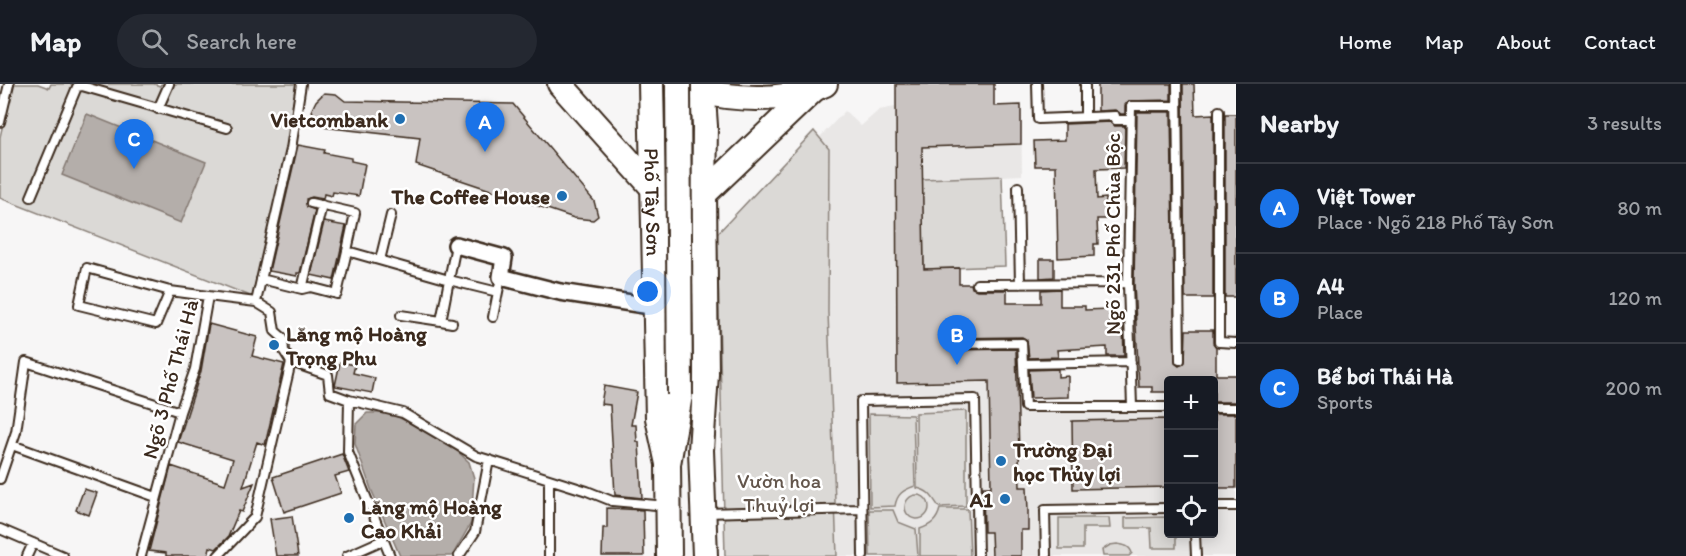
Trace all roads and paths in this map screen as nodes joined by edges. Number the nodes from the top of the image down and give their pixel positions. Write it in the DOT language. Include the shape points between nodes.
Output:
graph roads {
  1 [pos="9,84"];
  2 [pos="169,84"];
  3 [pos="301,84"];
  4 [pos="560,84"];
  5 [pos="651,84"];
  6 [pos="667,84"];
  7 [pos="678,84"];
  8 [pos="1037,84"];
  9 [pos="1085,84"];
  10 [pos="1177,84"];
  11 [pos="819,87"];
  12 [pos="703,88"];
  13 [pos="1176,106"];
  14 [pos="158,109"];
  15 [pos="1219,111"];
  16 [pos="1085,117"];
  17 [pos="1130,120"];
  18 [pos="0,122"];
  19 [pos="227,128"];
  20 [pos="705,155"];
  21 [pos="653,157"];
  22 [pos="1018,187"];
  23 [pos="654,189"];
  24 [pos="704,194"];
  25 [pos="31,197"];
  26 [pos="311,203"];
  27 [pos="322,205"];
  28 [pos="391,215"];
  29 [pos="456,245"];
  30 [pos="347,251"];
  31 [pos="380,260"];
  32 [pos="501,276"];
  33 [pos="261,279"];
  34 [pos="449,280"];
  35 [pos="1128,283"];
  36 [pos="978,284"];
  37 [pos="1020,284"];
  38 [pos="302,289"];
  39 [pos="170,291"];
  40 [pos="498,292"];
  41 [pos="208,296"];
  42 [pos="256,302"];
  43 [pos="657,307"];
  44 [pos="401,315"];
  45 [pos="493,318"];
  46 [pos="441,321"];
  47 [pos="452,323"];
  48 [pos="1236,343"];
  49 [pos="951,344"];
  50 [pos="1180,360"];
  51 [pos="291,362"];
  52 [pos="1131,362"];
  53 [pos="1023,364"];
  54 [pos="681,396"];
  55 [pos="349,400"];
  56 [pos="1132,407"];
  57 [pos="1164,407"];
  58 [pos="1218,408"];
  59 [pos="1236,408"];
  60 [pos="180,412"];
  61 [pos="12,445"];
  62 [pos="701,450"];
  63 [pos="489,460"];
  64 [pos="668,464"];
  65 [pos="0,479"];
  66 [pos="549,479"];
  67 [pos="156,498"];
  68 [pos="668,506"];
  69 [pos="1218,506"];
  70 [pos="1236,506"];
  71 [pos="1164,507"];
  72 [pos="861,509"];
  73 [pos="704,513"];
  74 [pos="0,530"];
  75 [pos="1195,538"];
  76 [pos="383,540"];
  77 [pos="33,543"];
  78 [pos="27,556"];
  79 [pos="63,556"];
  80 [pos="141,556"];
  81 [pos="218,556"];
  82 [pos="347,556"];
  83 [pos="390,556"];
  84 [pos="459,556"];
  85 [pos="549,556"];
  86 [pos="669,556"];
  87 [pos="705,556"];
  88 [pos="862,556"];
  89 [pos="978,556"];
  90 [pos="1046,556"];
  91 [pos="1196,556"];
  1 -- 18 [label="lane"];
  2 -- 14 [label="lane"];
  3 -- 33 [label="lane" via="291,149"];
  4 -- 23 [label="main road"];
  5 -- 21 [label="main road, Phố Tây Sơn"];
  6 -- 12 [label="main road"];
  7 -- 54 [label="main road, bridge"];
  8 -- 16 [label="lane" via="1038,119"];
  9 -- 16 [label="lane"];
  10 -- 13 [label="lane"];
  11 -- 12 [label="main road" via="739,99"];
  11 -- 24 [label="main road"];
  12 -- 20 [label="main road"];
  13 -- 17 [label="lane, Ngõ 231 Phố Chùa Bộc" via="1131,106"];
  13 -- 50 [label="lane"];
  14 -- 19 [label="lane"];
  14 -- 25 [label="lane" via="77,87"];
  15 -- 48 [label="lane" via="1219,342"];
  16 -- 17 [label="lane"];
  17 -- 35 [label="lane, Ngõ 231 Phố Chùa Bộc"];
  20 -- 21 [label="main road" via="684,144 662,148"];
  20 -- 24 [label="main road"];
  21 -- 23 [label="main road, Phố Tây Sơn"];
  22 -- 37 [label="lane"];
  23 -- 43 [label="main road, Phố Tây Sơn"];
  24 -- 62 [label="main road" via="706,374"];
  26 -- 27 [label="lane"];
  27 -- 30 [label="lane" via="355,213"];
  27 -- 38 [label="lane"];
  28 -- 31 [label="lane"];
  29 -- 32 [label="street" via="504,258"];
  29 -- 34 [label="lane"];
  30 -- 31 [label="lane"];
  30 -- 38 [label="lane" via="336,294 310,287"];
  31 -- 34 [label="lane"];
  32 -- 40 [label="lane"];
  32 -- 43 [label="street" via="560,292"];
  33 -- 38 [label="lane"];
  33 -- 42 [label="lane"];
  34 -- 40 [label="lane"];
  34 -- 46 [label="lane"];
  35 -- 37 [label="lane"];
  35 -- 52 [label="lane, Ngõ 231 Phố Chùa Bộc"];
  36 -- 37 [label="lane"];
  39 -- 39 [label="lane" via="87,268 79,305 156,324"];
  39 -- 41 [label="lane"];
  40 -- 45 [label="lane"];
  41 -- 42 [label="lane, Ngõ 3 Phố Thái Hà"];
  41 -- 60 [label="lane, Ngõ 3 Phố Thái Hà" via="195,369"];
  42 -- 51 [label="lane" via="272,312 275,331 283,338 284,351"];
  43 -- 64 [label="main road, Phố Tây Sơn" via="658,418"];
  44 -- 46 [label="lane"];
  46 -- 47 [label="lane"];
  49 -- 53 [label="lane" via="1022,343"];
  51 -- 55 [label="lane" via="328,375 330,393"];
  51 -- 81 [label="lane" via="255,517"];
  52 -- 53 [label="lane"];
  52 -- 56 [label="lane, Ngõ 231 Phố Chùa Bộc"];
  53 -- 56 [label="lane" via="1024,407"];
  54 -- 62 [label="main road"];
  54 -- 64 [label="main road, Phố Tây Sơn"];
  55 -- 63 [label="lane" via="403,413"];
  55 -- 76 [label="lane" via="348,452"];
  56 -- 57 [label="lane"];
  58 -- 59 [label="lane"];
  60 -- 61 [label="lane" via="26,362"];
  60 -- 67 [label="lane, Ngõ 3 Phố Thái Hà"];
  61 -- 65 [label="lane"];
  61 -- 67 [label="lane"];
  62 -- 73 [label="main road"];
  63 -- 66 [label="lane"];
  63 -- 84 [label="lane" via="475,532"];
  64 -- 68 [label="main road, Phố Tây Sơn"];
  66 -- 68 [label="lane" via="612,501"];
  66 -- 85 [label="lane"];
  67 -- 80 [label="lane, Ngõ 3 Phố Thái Hà"];
  68 -- 86 [label="main road, Phố Tây Sơn"];
  69 -- 70 [label="lane"];
  71 -- 90 [label="lane" via="1045,510"];
  72 -- 73 [label="lane"];
  72 -- 88 [label="lane"];
  72 -- 89 [label="lane" via="861,401 975,399"];
  73 -- 87 [label="main road"];
  74 -- 77 [label="lane"];
  75 -- 91 [label="lane"];
  76 -- 82 [label="lane"];
  76 -- 83 [label="lane"];
  77 -- 78 [label="lane"];
  77 -- 79 [label="lane"];
}
